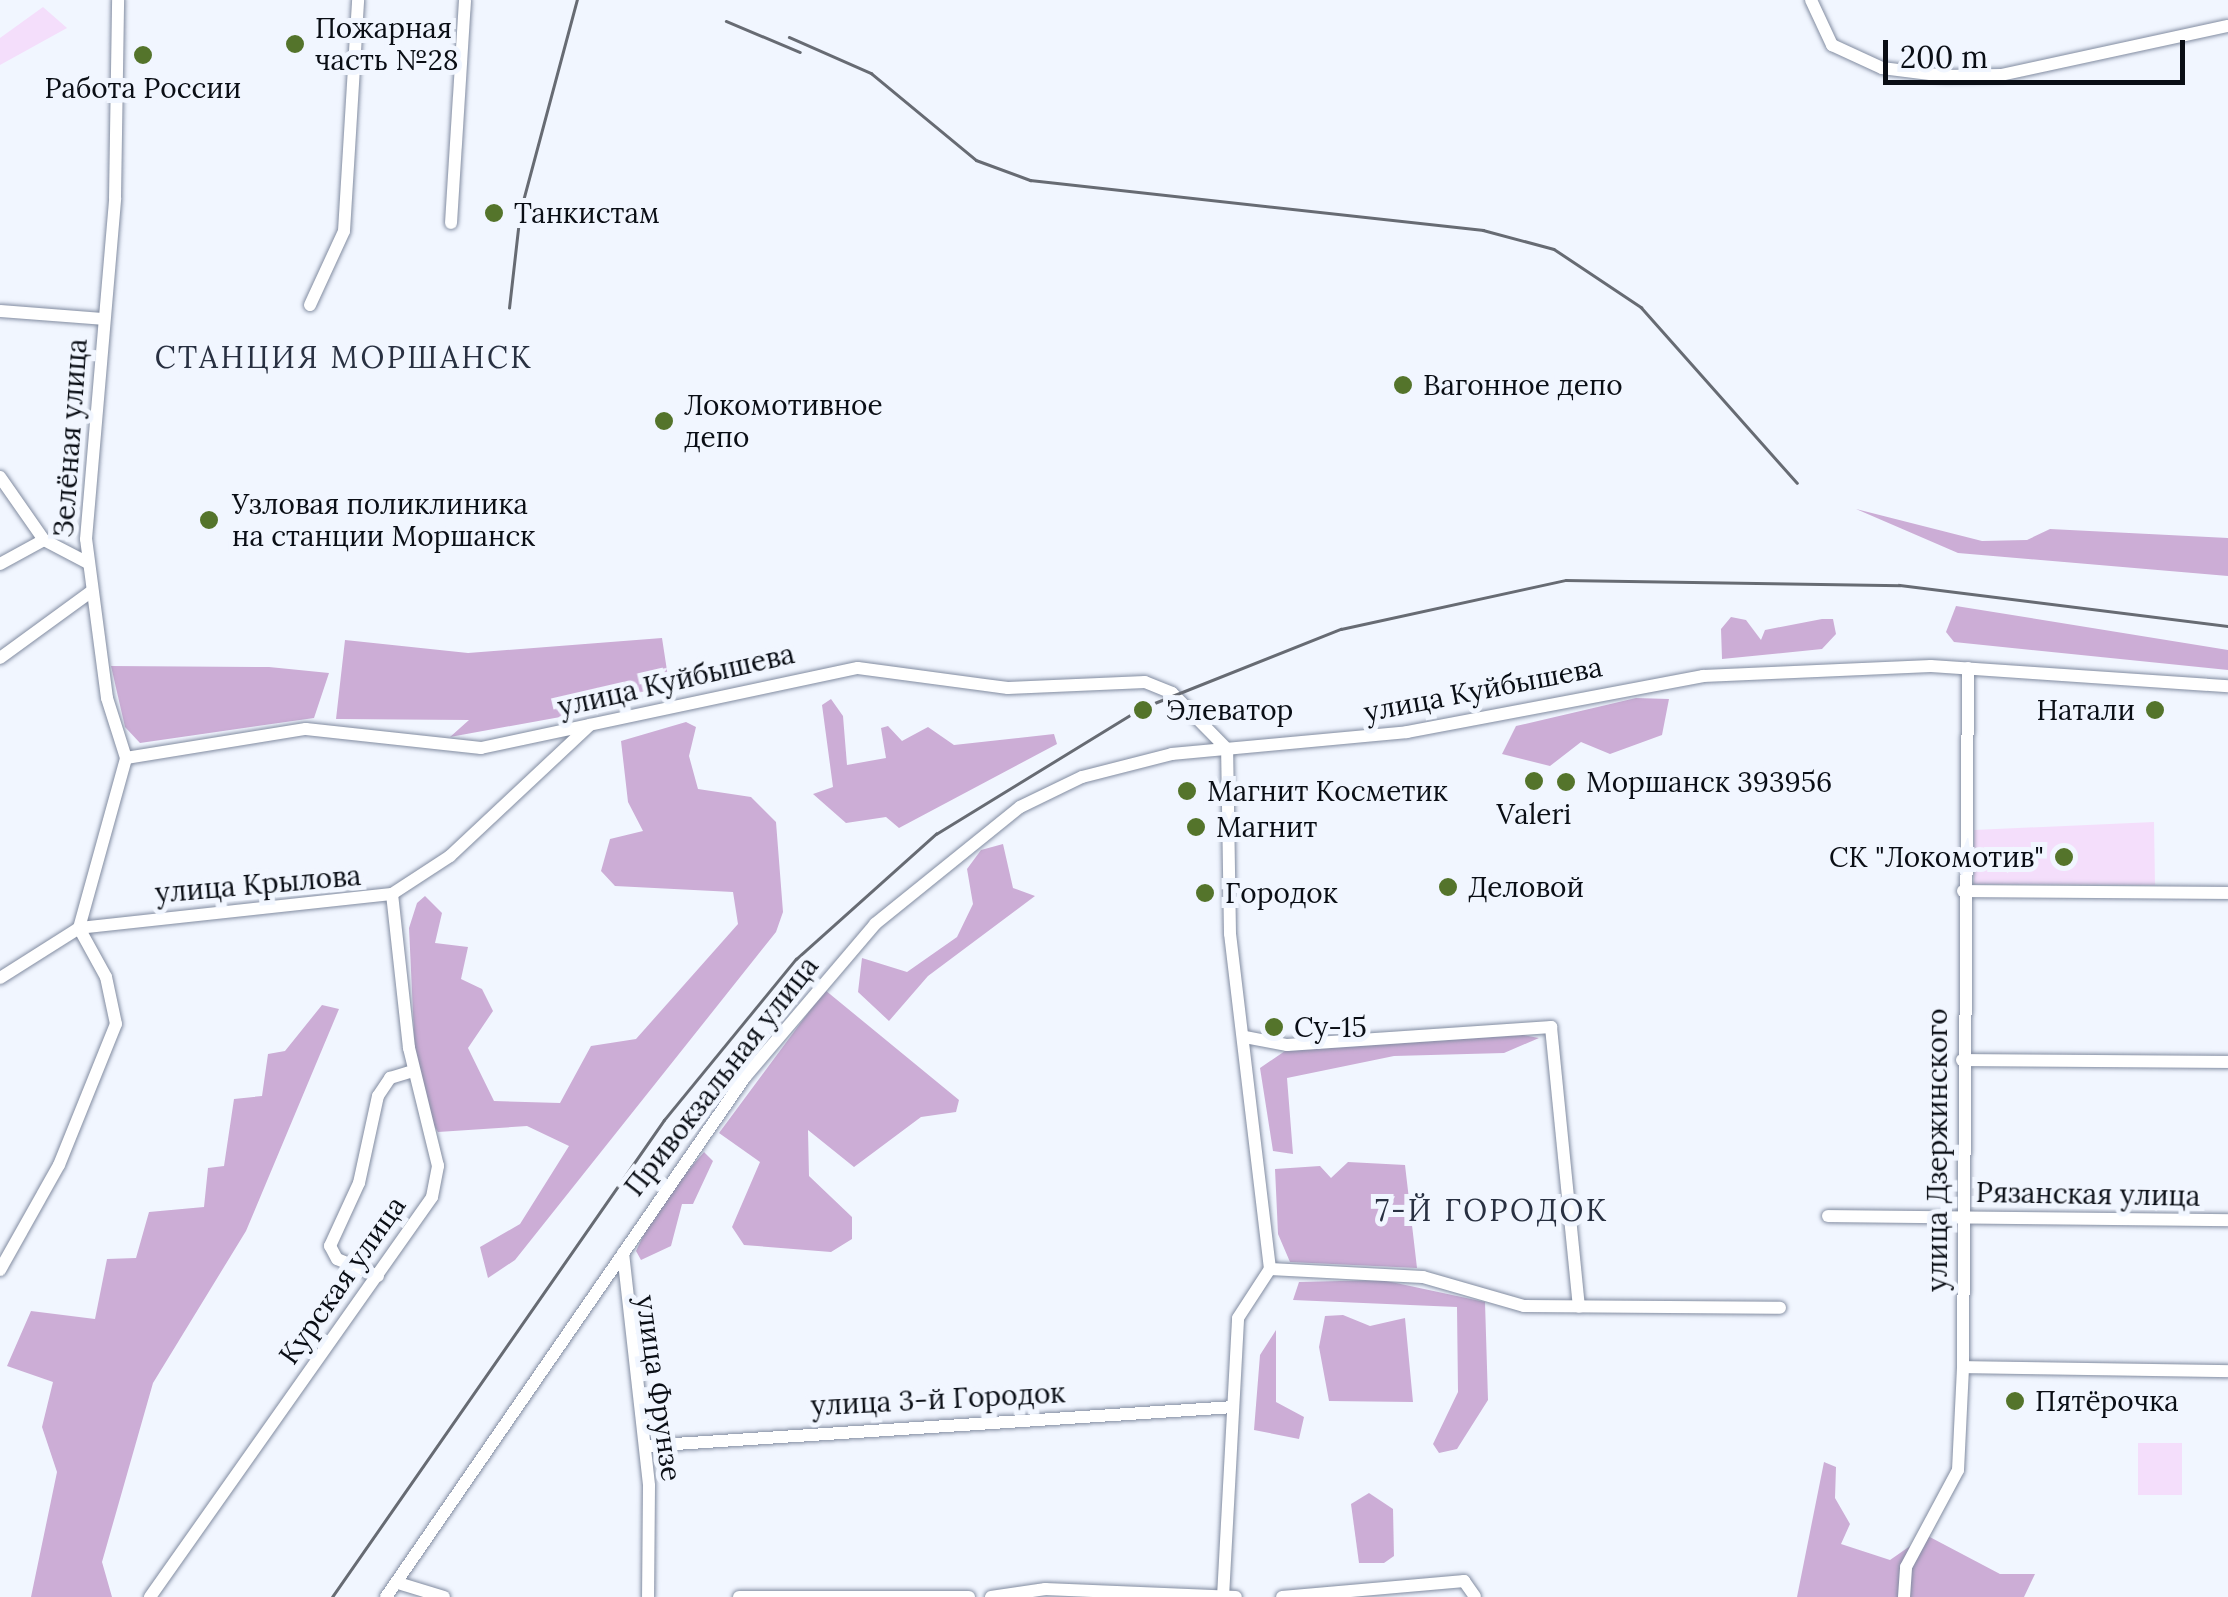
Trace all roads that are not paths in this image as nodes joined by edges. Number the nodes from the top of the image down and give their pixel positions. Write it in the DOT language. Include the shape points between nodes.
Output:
graph roads {
  1 [pos="118,0"];
  2 [pos="358,0"];
  3 [pos="465,0"];
  4 [pos="1811,0"];
  5 [pos="2228,26"];
  6 [pos="451,223"];
  7 [pos="310,305"];
  8 [pos="0,312"];
  9 [pos="103,320"];
  10 [pos="0,477"];
  11 [pos="44,540"];
  12 [pos="0,564"];
  13 [pos="88,564"];
  14 [pos="92,591"];
  15 [pos="0,658"];
  16 [pos="1968,668"];
  17 [pos="2228,686"];
  18 [pos="592,723"];
  19 [pos="1227,749"];
  20 [pos="126,758"];
  21 [pos="1963,891"];
  22 [pos="2228,893"];
  23 [pos="392,894"];
  24 [pos="79,928"];
  25 [pos="0,978"];
  26 [pos="1245,1037"];
  27 [pos="1962,1060"];
  28 [pos="2228,1062"];
  29 [pos="414,1071"];
  30 [pos="1828,1216"];
  31 [pos="1962,1218"];
  32 [pos="2228,1220"];
  33 [pos="617,1264"];
  34 [pos="0,1270"];
  35 [pos="1270,1270"];
  36 [pos="378,1276"];
  37 [pos="1579,1307"];
  38 [pos="1780,1308"];
  39 [pos="1963,1366"];
  40 [pos="2228,1371"];
  41 [pos="1233,1407"];
  42 [pos="646,1446"];
  43 [pos="398,1582"];
  44 [pos="426,1595"];
  45 [pos="1228,1596"];
  46 [pos="150,1597"];
  47 [pos="386,1597"];
  48 [pos="444,1597"];
  49 [pos="648,1597"];
  50 [pos="740,1597"];
  51 [pos="969,1597"];
  52 [pos="991,1597"];
  53 [pos="1282,1597"];
  54 [pos="1475,1597"];
  55 [pos="1904,1597"];
  1 -- 9 [label="street, Зелёная улица"];
  2 -- 7 [label="street" via="344,231"];
  3 -- 6 [label="street"];
  4 -- 5 [label="street" via="1832,45 1882,68 1945,76 2001,75"];
  8 -- 9 [label="street"];
  9 -- 13 [label="street, Зелёная улица"];
  10 -- 11 [label="street"];
  11 -- 12 [label="street"];
  11 -- 13 [label="street"];
  13 -- 14 [label="street, Зелёная улица"];
  14 -- 15 [label="street"];
  14 -- 20 [label="street, Зелёная улица"];
  16 -- 17 [label="street, улица Куйбышева"];
  16 -- 19 [label="street, улица Куйбышева" via="1703,676 1425,730"];
  16 -- 21 [label="street, улица Дзержинского"];
  18 -- 19 [label="street, улица Куйбышева" via="805,677 896,668 979,686 1145,682 1172,693"];
  18 -- 20 [label="street, улица Куйбышева" via="481,748 306,729"];
  18 -- 23 [label="street, улица Крылова" via="421,876"];
  19 -- 26 [label="street" via="1226,876"];
  19 -- 33 [label="street, Привокзальная улица" via="1082,777 973,836 876,924 805,1006"];
  20 -- 24 [label="street, Зелёная улица"];
  21 -- 22 [label="street"];
  21 -- 27 [label="street, улица Дзержинского"];
  23 -- 24 [label="street, улица Крылова"];
  23 -- 29 [label="street, Курская улица"];
  24 -- 25 [label="street, улица Крылова"];
  24 -- 34 [label="street" via="106,977 116,1024 60,1165"];
  26 -- 35 [label="street"];
  26 -- 37 [label="street" via="1287,1045 1551,1027"];
  27 -- 28 [label="street"];
  27 -- 31 [label="street, улица Дзержинского"];
  29 -- 36 [label="street, Курская улица" via="438,1166 432,1197"];
  29 -- 36 [label="street" via="390,1078 378,1096 358,1183 330,1246 337,1259"];
  30 -- 31 [label="street, Рязанская улица"];
  31 -- 32 [label="street, Рязанская улица"];
  31 -- 39 [label="street, улица Дзержинского"];
  33 -- 42 [label="street, улица Фрунзе"];
  33 -- 43 [label="street, Привокзальная улица"];
  35 -- 37 [label="street" via="1422,1277 1524,1306"];
  35 -- 41 [label="street" via="1238,1318"];
  36 -- 46 [label="street, Курская улица"];
  37 -- 38 [label="street"];
  39 -- 40 [label="street"];
  39 -- 55 [label="street, улица Дзержинского" via="1958,1470 1906,1567"];
  41 -- 42 [label="street, улица 3-й Городок"];
  41 -- 45 [label="street"];
  42 -- 49 [label="street, улица Фрунзе"];
  43 -- 44 [label="street"];
  43 -- 47 [label="street, Привокзальная улица"];
  44 -- 48 [label="street"];
  45 -- 52 [label="street" via="1045,1588"];
  50 -- 51 [label="street"];
  53 -- 54 [label="street" via="1464,1582"];
}
